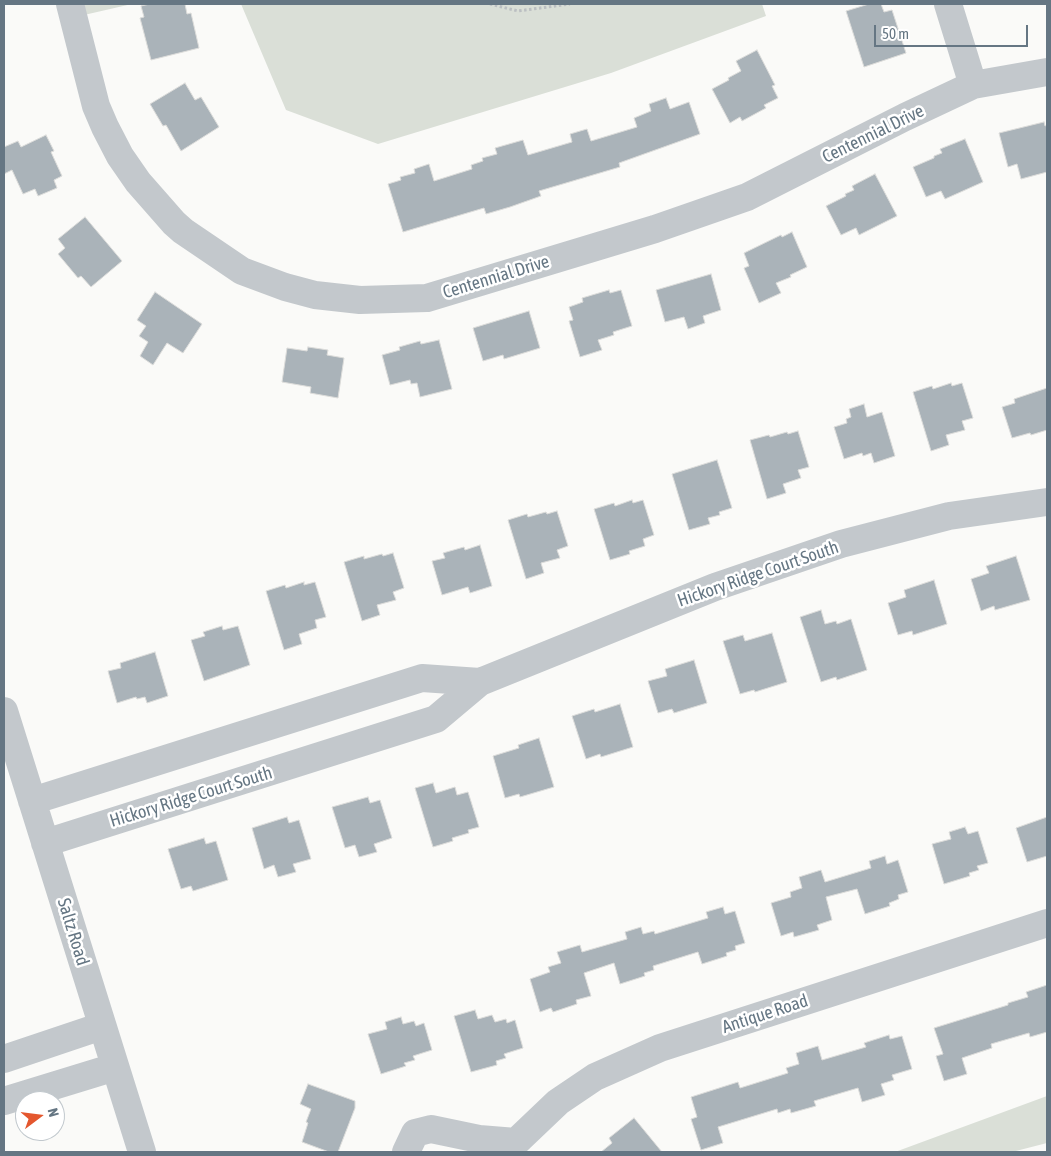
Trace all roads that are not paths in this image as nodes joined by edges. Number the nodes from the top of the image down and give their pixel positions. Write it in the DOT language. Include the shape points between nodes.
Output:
graph roads {
  1 [pos="70,4"];
  2 [pos="948,4"];
  3 [pos="1047,72"];
  4 [pos="973,85"];
  5 [pos="1047,502"];
  6 [pos="480,682"];
  7 [pos="323,709"];
  8 [pos="4,711"];
  9 [pos="336,751"];
  10 [pos="32,801"];
  11 [pos="45,843"];
  12 [pos="1047,924"];
  13 [pos="102,1026"];
  14 [pos="4,1059"];
  15 [pos="115,1067"];
  16 [pos="4,1101"];
  17 [pos="513,1147"];
  18 [pos="142,1152"];
  19 [pos="406,1152"];
  1 -- 4 [label="street, Centennial Drive" via="96,106 120,156 138,182 183,231 242,271 315,296 360,300 427,298 655,229 747,197"];
  2 -- 4 [label="street"];
  3 -- 4 [label="street, Centennial Drive"];
  5 -- 6 [label="street, Hickory Ridge Court South" via="949,516 841,544 715,586"];
  6 -- 7 [label="street, Hickory Ridge Court South" via="422,678"];
  6 -- 9 [label="street, Hickory Ridge Court South" via="436,719"];
  7 -- 9 [label="street"];
  7 -- 10 [label="street, Hickory Ridge Court South"];
  8 -- 10 [label="street, Saltz Road"];
  9 -- 11 [label="street, Hickory Ridge Court South"];
  10 -- 11 [label="street, Saltz Road"];
  11 -- 13 [label="street, Saltz Road"];
  12 -- 17 [label="street, Antique Road" via="660,1048 596,1077 558,1102"];
  13 -- 14 [label="street"];
  13 -- 15 [label="street, Saltz Road"];
  15 -- 16 [label="street"];
  15 -- 18 [label="street, Saltz Road"];
  17 -- 19 [label="street" via="431,1129 415,1133"];
}
